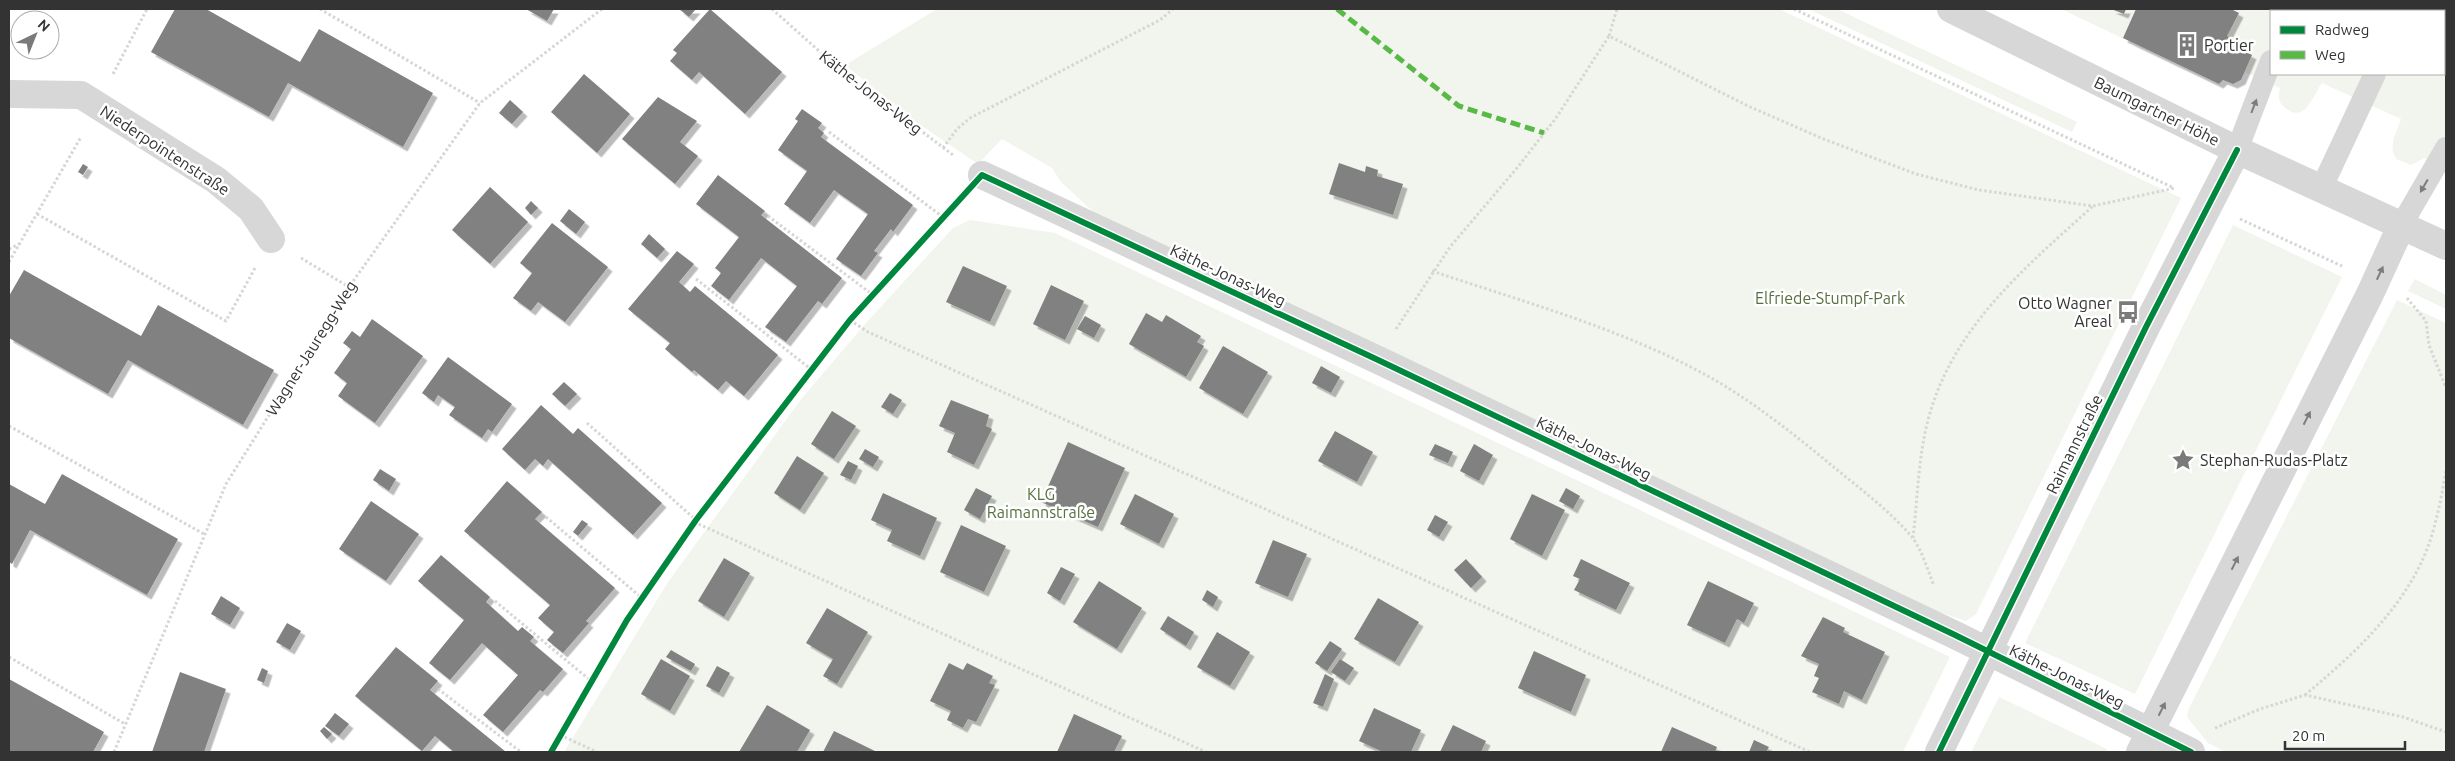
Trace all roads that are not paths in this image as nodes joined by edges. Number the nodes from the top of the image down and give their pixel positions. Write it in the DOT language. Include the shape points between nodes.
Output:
graph roads {
  1 [pos="1951,9"];
  2 [pos="2270,64"];
  3 [pos="2375,75"];
  4 [pos="9,94"];
  5 [pos="2446,148"];
  6 [pos="2237,150"];
  7 [pos="982,175"];
  8 [pos="2322,189"];
  9 [pos="2402,224"];
  10 [pos="271,239"];
  11 [pos="2446,246"];
  12 [pos="1988,652"];
  13 [pos="2145,742"];
  14 [pos="1939,752"];
  15 [pos="2191,752"];
  1 -- 6 [label="street, Baumgartner Höhe"];
  6 -- 2 [label="lane, one-way"];
  3 -- 8 [label="lane"];
  4 -- 10 [label="street, Niederpointenstraße" via="81,94 216,180 251,209"];
  5 -- 9 [label="lane, one-way"];
  6 -- 8 [label="street, Baumgartner Höhe"];
  6 -- 12 [label="street, Raimannstraße"];
  7 -- 12 [label="street, Käthe-Jonas-Weg" via="1376,359"];
  8 -- 9 [label="street, Baumgartner Höhe"];
  9 -- 11 [label="street, Baumgartner Höhe"];
  13 -- 9 [label="street, one-way"];
  12 -- 13 [label="street, Käthe-Jonas-Weg"];
  12 -- 14 [label="street, Raimannstraße"];
  13 -- 15 [label="street, Käthe-Jonas-Weg"];
}
